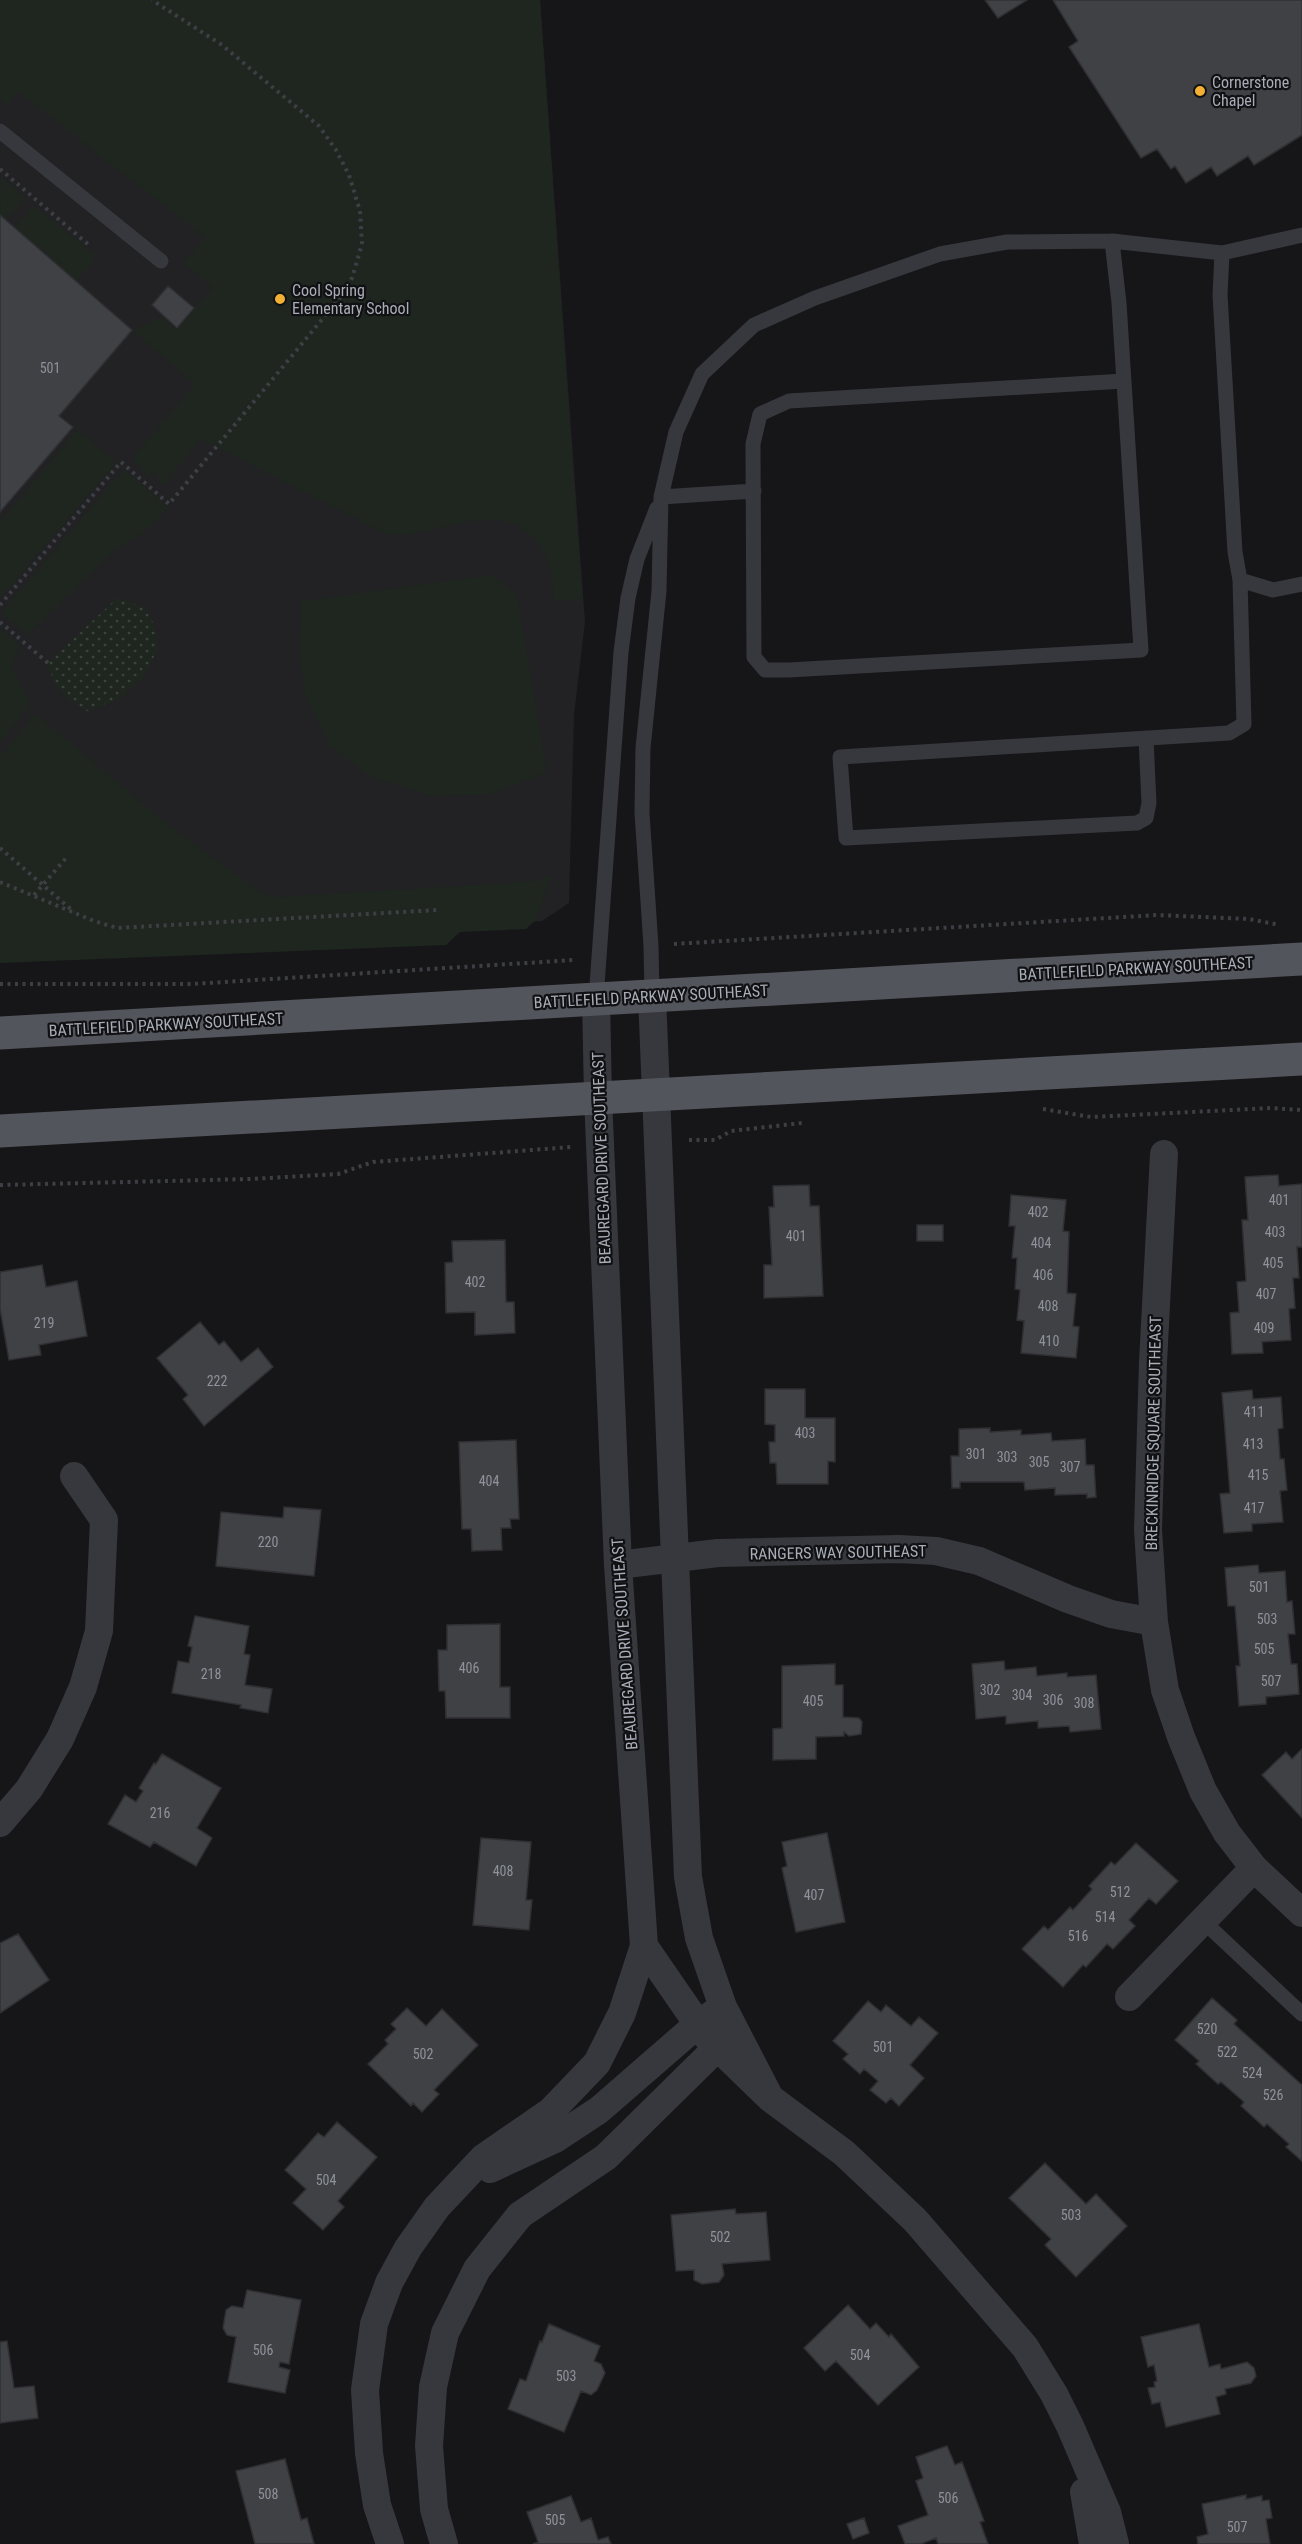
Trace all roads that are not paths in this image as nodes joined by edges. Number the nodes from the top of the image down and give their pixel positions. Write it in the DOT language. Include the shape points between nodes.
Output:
graph roads {
  1 [pos="0,131"];
  2 [pos="1302,235"];
  3 [pos="1112,242"];
  4 [pos="1222,253"];
  5 [pos="161,261"];
  6 [pos="1124,381"];
  7 [pos="754,491"];
  8 [pos="661,497"];
  9 [pos="1240,580"];
  10 [pos="1302,584"];
  11 [pos="1146,738"];
  12 [pos="1302,959"];
  13 [pos="652,996"];
  14 [pos="596,999"];
  15 [pos="0,1033"];
  16 [pos="1302,1059"];
  17 [pos="655,1094"];
  18 [pos="598,1096"];
  19 [pos="0,1131"];
  20 [pos="1164,1154"];
  21 [pos="74,1476"];
  22 [pos="677,1558"];
  23 [pos="618,1565"];
  24 [pos="1154,1622"];
  25 [pos="0,1823"];
  26 [pos="1254,1868"];
  27 [pos="1302,1913"];
  28 [pos="1203,1921"];
  29 [pos="644,1946"];
  30 [pos="1129,1997"];
  31 [pos="1302,2014"];
  32 [pos="698,2024"];
  33 [pos="725,2028"];
  34 [pos="437,2207"];
  35 [pos="1070,2426"];
  36 [pos="390,2544"];
  37 [pos="444,2544"];
  38 [pos="1093,2544"];
  39 [pos="1115,2544"];
  1 -- 5 [label="lane"];
  2 -- 4 [label="lane"];
  3 -- 4 [label="lane"];
  3 -- 6 [label="lane"];
  3 -- 8 [label="lane" via="1007,242 940,254 815,298 754,325 702,374 676,432"];
  4 -- 9 [label="lane" via="1222,321 1235,552"];
  6 -- 7 [label="lane" via="789,401 760,414 753,444"];
  6 -- 7 [label="lane" via="1141,650 765,670 754,657"];
  7 -- 8 [label="lane"];
  8 -- 13 [label="lane" via="659,591 643,748 642,813"];
  8 -- 14 [label="lane" via="636,559 621,652"];
  9 -- 10 [label="lane" via="1273,590"];
  9 -- 11 [label="lane" via="1244,724 1229,733"];
  11 -- 11 [label="lane" via="840,757 846,838 1137,823 1146,818 1149,803"];
  12 -- 13 [label="main road, BATTLEFIELD PARKWAY SOUTHEAST"];
  13 -- 14 [label="main road, BATTLEFIELD PARKWAY SOUTHEAST"];
  13 -- 17 [label="street"];
  14 -- 15 [label="main road, BATTLEFIELD PARKWAY SOUTHEAST"];
  14 -- 18 [label="street, BEAUREGARD DRIVE SOUTHEAST"];
  16 -- 17 [label="main road"];
  17 -- 18 [label="main road"];
  17 -- 22 [label="street"];
  18 -- 19 [label="main road"];
  18 -- 23 [label="street, BEAUREGARD DRIVE SOUTHEAST"];
  20 -- 24 [label="street, BRECKINRIDGE SQUARE SOUTHEAST" via="1149,1530"];
  21 -- 25 [label="street" via="104,1520 99,1631 83,1687 60,1739 29,1789"];
  22 -- 23 [label="street, RANGERS WAY SOUTHEAST"];
  22 -- 24 [label="street, RANGERS WAY SOUTHEAST" via="718,1553 936,1551 979,1562 1111,1614"];
  22 -- 33 [label="street" via="688,1877 699,1938"];
  23 -- 29 [label="street, BEAUREGARD DRIVE SOUTHEAST"];
  24 -- 26 [label="street, BRECKINRIDGE SQUARE SOUTHEAST" via="1165,1690 1180,1737 1203,1791 1227,1833"];
  26 -- 27 [label="street, BRECKINRIDGE SQUARE SOUTHEAST"];
  26 -- 28 [label="street"];
  28 -- 30 [label="street"];
  28 -- 31 [label="lane"];
  29 -- 32 [label="street"];
  29 -- 34 [label="street, BEAUREGARD DRIVE SOUTHEAST" via="622,2013 597,2063 550,2111 483,2158"];
  32 -- 33 [label="street"];
  32 -- 34 [label="street, BEAUREGARD DRIVE SOUTHEAST" via="598,2110 555,2139 490,2169"];
  33 -- 35 [label="street" via="770,2098 844,2153 915,2220 971,2282 1025,2347"];
  33 -- 37 [label="street" via="606,2157 519,2215 477,2269 445,2333 433,2387 429,2446 434,2509"];
  34 -- 36 [label="street, BEAUREGARD DRIVE SOUTHEAST" via="389,2283 374,2324 368,2359 365,2390 369,2453 377,2505"];
  35 -- 38 [label="street"];
  35 -- 39 [label="street" via="1107,2512"];
}
